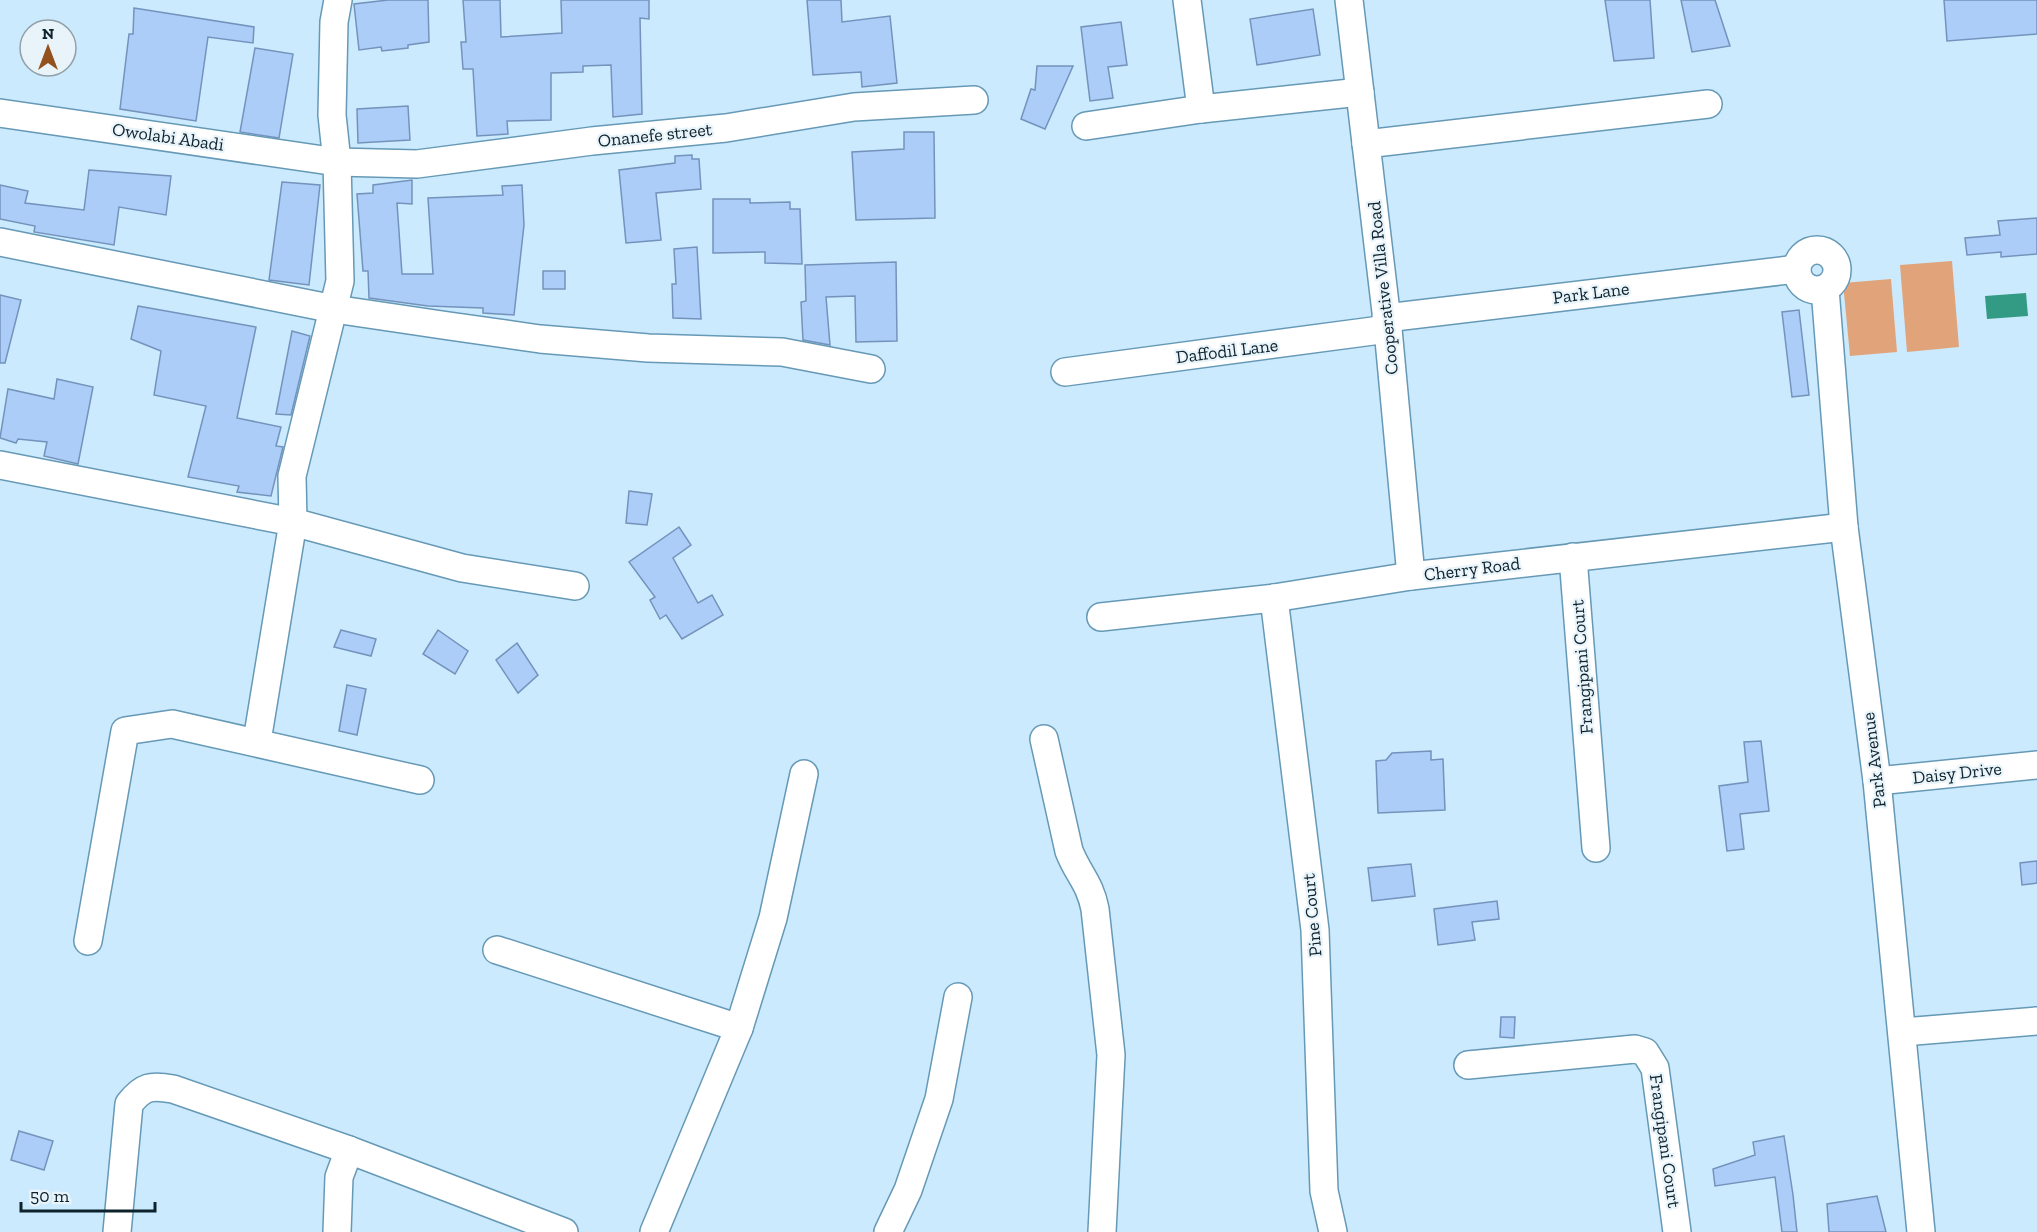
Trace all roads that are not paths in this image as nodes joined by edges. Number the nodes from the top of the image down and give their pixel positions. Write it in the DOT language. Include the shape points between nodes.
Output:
graph roads {
  1 [pos="338,0"];
  2 [pos="1187,0"];
  3 [pos="1349,0"];
  4 [pos="1360,92"];
  5 [pos="974,100"];
  6 [pos="1708,104"];
  7 [pos="1202,109"];
  8 [pos="0,113"];
  9 [pos="1086,126"];
  10 [pos="1366,144"];
  11 [pos="336,162"];
  12 [pos="0,242"];
  13 [pos="1797,269"];
  14 [pos="334,309"];
  15 [pos="1387,323"];
  16 [pos="871,369"];
  17 [pos="1065,372"];
  18 [pos="0,465"];
  19 [pos="293,522"];
  20 [pos="1844,528"];
  21 [pos="1573,557"];
  22 [pos="1411,576"];
  23 [pos="575,586"];
  24 [pos="1274,598"];
  25 [pos="1101,617"];
  26 [pos="1044,740"];
  27 [pos="256,741"];
  28 [pos="2037,765"];
  29 [pos="804,774"];
  30 [pos="420,780"];
  31 [pos="1877,781"];
  32 [pos="1596,848"];
  33 [pos="88,940"];
  34 [pos="497,950"];
  35 [pos="958,997"];
  36 [pos="2037,1021"];
  37 [pos="739,1028"];
  38 [pos="1903,1032"];
  39 [pos="1468,1065"];
  40 [pos="349,1150"];
  41 [pos="555,1230"];
  42 [pos="117,1232"];
  43 [pos="337,1232"];
  44 [pos="654,1232"];
  45 [pos="888,1232"];
  46 [pos="1102,1232"];
  47 [pos="1333,1232"];
  48 [pos="1677,1232"];
  49 [pos="1921,1232"];
  1 -- 11 [label="street" via="332,115"];
  2 -- 7 [label="street"];
  3 -- 4 [label="street, Cooperative Villa Road"];
  4 -- 7 [label="street"];
  4 -- 10 [label="street, Cooperative Villa Road"];
  5 -- 11 [label="street, Onanefe street" via="854,107 726,128 417,164"];
  6 -- 10 [label="street"];
  7 -- 9 [label="street"];
  8 -- 11 [label="street, Owolabi Abadi"];
  10 -- 15 [label="street, Cooperative Villa Road"];
  11 -- 14 [label="street" via="340,281"];
  12 -- 14 [label="street"];
  13 -- 15 [label="street, Park Lane"];
  13 -- 20 [label="street, Park Avenue" via="1800,282 1811,290 1825,289"];
  14 -- 16 [label="street" via="540,339 648,348 782,352"];
  14 -- 19 [label="street" via="292,476"];
  15 -- 17 [label="street, Daffodil Lane"];
  15 -- 22 [label="street, Cooperative Villa Road"];
  18 -- 19 [label="street"];
  19 -- 23 [label="street" via="462,568"];
  19 -- 27 [label="street"];
  20 -- 21 [label="street, Cherry Road"];
  20 -- 31 [label="street, Park Avenue"];
  21 -- 22 [label="street, Cherry Road"];
  21 -- 32 [label="street, Frangipani Court"];
  22 -- 24 [label="street, Cherry Road"];
  24 -- 25 [label="street, Cherry Road"];
  24 -- 47 [label="street, Pine Court" via="1315,930 1324,1191"];
  26 -- 46 [label="street" via="1069,851 1092,890 1095,909 1111,1055"];
  27 -- 30 [label="street"];
  27 -- 33 [label="street" via="172,724 125,731"];
  28 -- 31 [label="street, Daisy Drive"];
  29 -- 37 [label="street" via="773,918"];
  31 -- 38 [label="street, Park Avenue"];
  34 -- 37 [label="street"];
  35 -- 45 [label="street" via="939,1099 908,1190"];
  36 -- 38 [label="street"];
  37 -- 44 [label="street"];
  38 -- 49 [label="street, Park Avenue"];
  39 -- 48 [label="street, Frangipani Court" via="1635,1049 1645,1052 1655,1068"];
  40 -- 41 [label="street"];
  40 -- 42 [label="street" via="173,1089 157,1086 139,1090 129,1104"];
  40 -- 43 [label="street" via="339,1177"];
}
